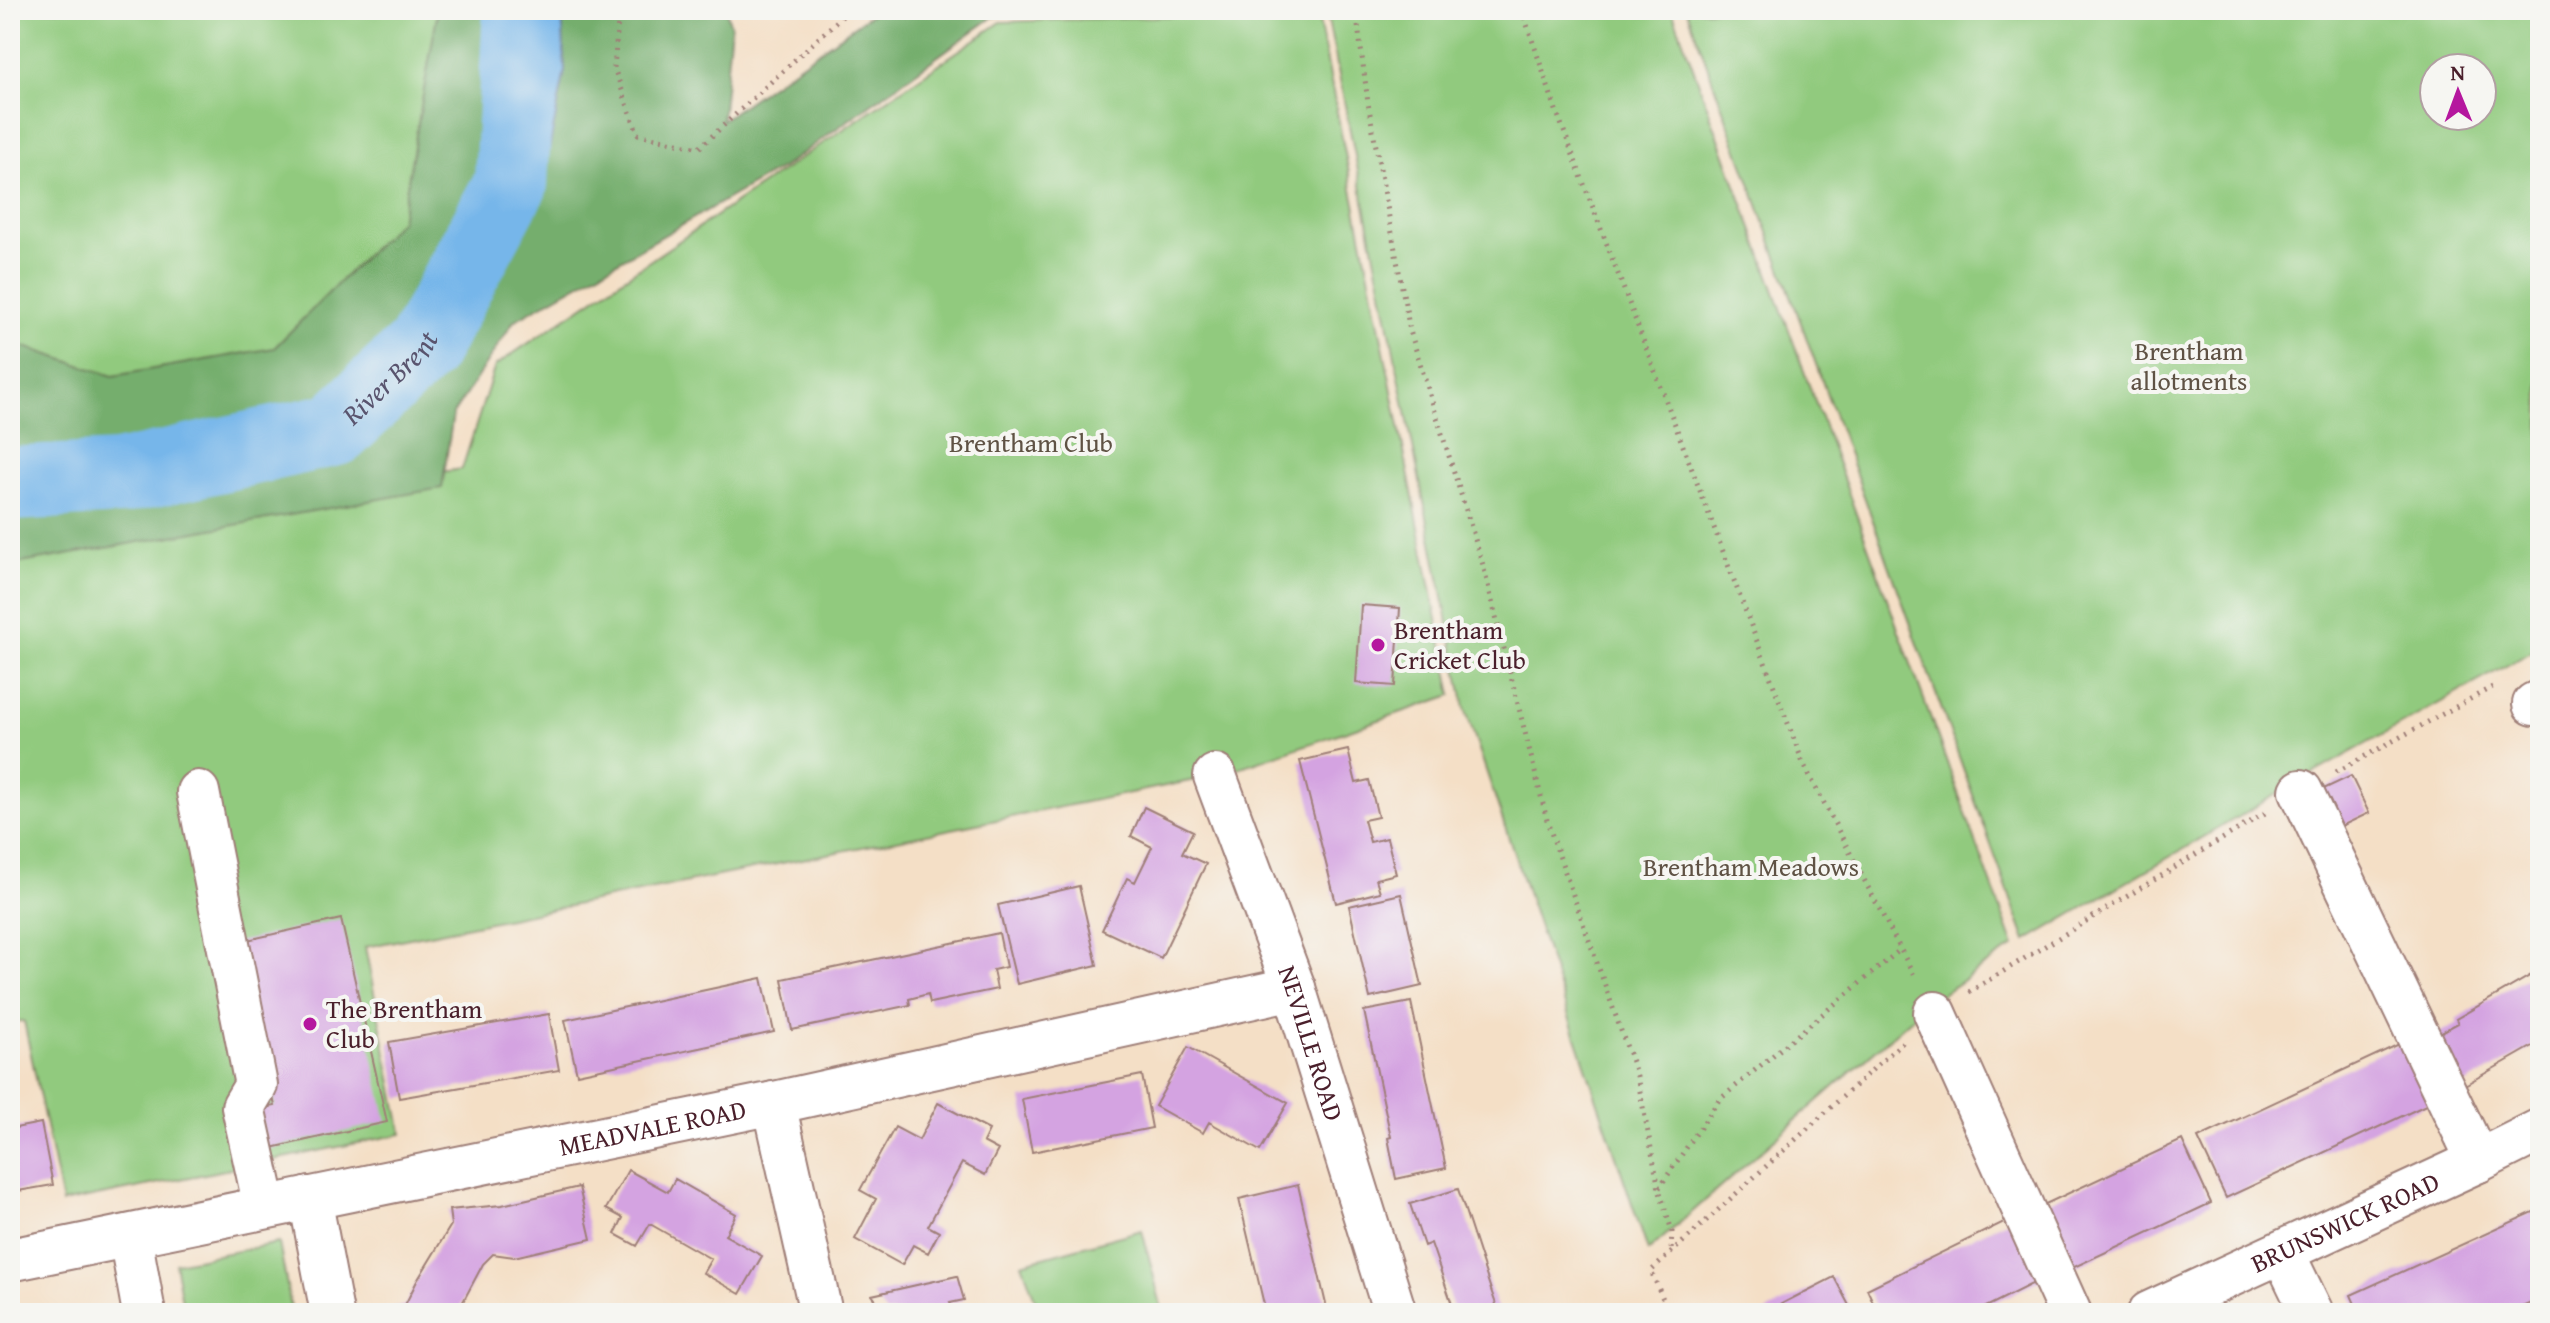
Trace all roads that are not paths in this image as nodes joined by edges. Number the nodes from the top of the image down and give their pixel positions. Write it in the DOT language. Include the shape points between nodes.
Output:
graph roads {
  1 [pos="1215,776"];
  2 [pos="2301,791"];
  3 [pos="198,792"];
  4 [pos="1294,988"];
  5 [pos="1935,1013"];
  6 [pos="774,1103"];
  7 [pos="2540,1130"];
  8 [pos="2478,1161"];
  9 [pos="310,1198"];
  10 [pos="265,1207"];
  11 [pos="130,1236"];
  12 [pos="2283,1253"];
  13 [pos="10,1260"];
  14 [pos="144,1313"];
  15 [pos="332,1313"];
  16 [pos="821,1313"];
  17 [pos="1395,1313"];
  18 [pos="2070,1313"];
  19 [pos="2149,1313"];
  20 [pos="2312,1313"];
  1 -- 4 [label="street, NEVILLE ROAD"];
  2 -- 8 [label="street"];
  3 -- 10 [label="street" via="256,1085 243,1107"];
  4 -- 6 [label="street, MEADVALE ROAD"];
  4 -- 17 [label="street, NEVILLE ROAD"];
  5 -- 18 [label="street"];
  6 -- 9 [label="street, MEADVALE ROAD"];
  6 -- 16 [label="street"];
  7 -- 8 [label="street, BRUNSWICK ROAD"];
  8 -- 12 [label="street, BRUNSWICK ROAD"];
  9 -- 10 [label="street, MEADVALE ROAD"];
  9 -- 15 [label="street"];
  10 -- 11 [label="street, MEADVALE ROAD"];
  11 -- 13 [label="street, MEADVALE ROAD"];
  11 -- 14 [label="street"];
  12 -- 19 [label="street, BRUNSWICK ROAD"];
  12 -- 20 [label="street"];
}
